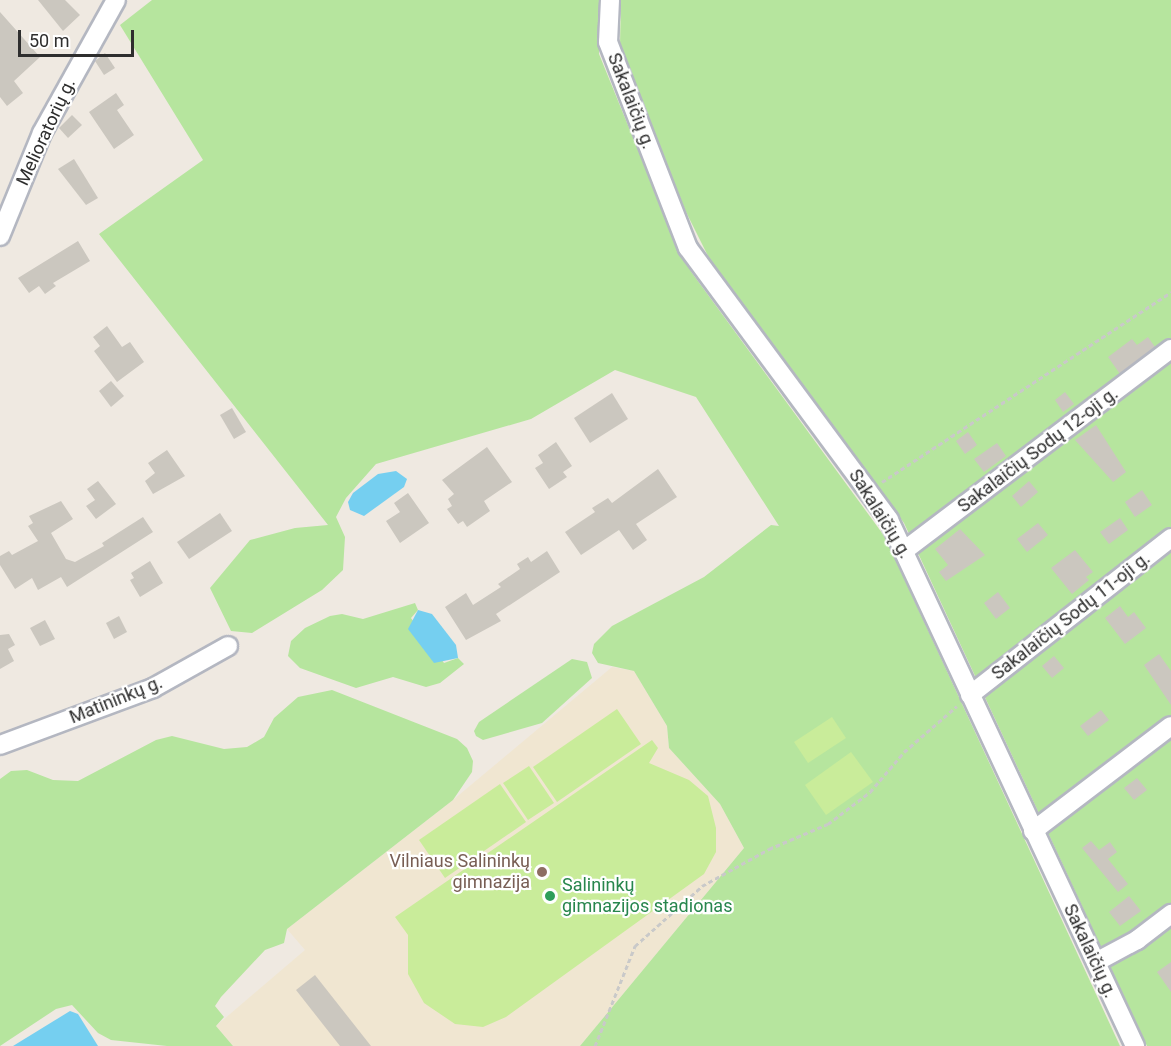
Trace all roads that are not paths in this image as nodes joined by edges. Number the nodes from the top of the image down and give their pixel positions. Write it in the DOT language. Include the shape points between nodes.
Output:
graph roads {
  1 [pos="116,0"];
  2 [pos="610,0"];
  3 [pos="0,236"];
  4 [pos="1171,349"];
  5 [pos="1171,538"];
  6 [pos="905,550"];
  7 [pos="228,646"];
  8 [pos="970,695"];
  9 [pos="1171,726"];
  10 [pos="0,745"];
  11 [pos="1033,831"];
  12 [pos="1171,914"];
  13 [pos="1096,962"];
  14 [pos="1135,1046"];
  1 -- 3 [label="street, Melioratorių g." via="42,133"];
  2 -- 6 [label="street, Sakalaičių g." via="608,42 688,248 869,491"];
  4 -- 6 [label="street, Sakalaičių Sodų 12-oji g."];
  5 -- 8 [label="street, Sakalaičių Sodų 11-oji g."];
  6 -- 8 [label="street, Sakalaičių g."];
  7 -- 10 [label="street, Matininkų g." via="153,688"];
  8 -- 11 [label="street, Sakalaičių g."];
  9 -- 11 [label="street"];
  11 -- 13 [label="street, Sakalaičių g."];
  12 -- 13 [label="street" via="1137,940"];
  13 -- 14 [label="street, Sakalaičių g."];
}
